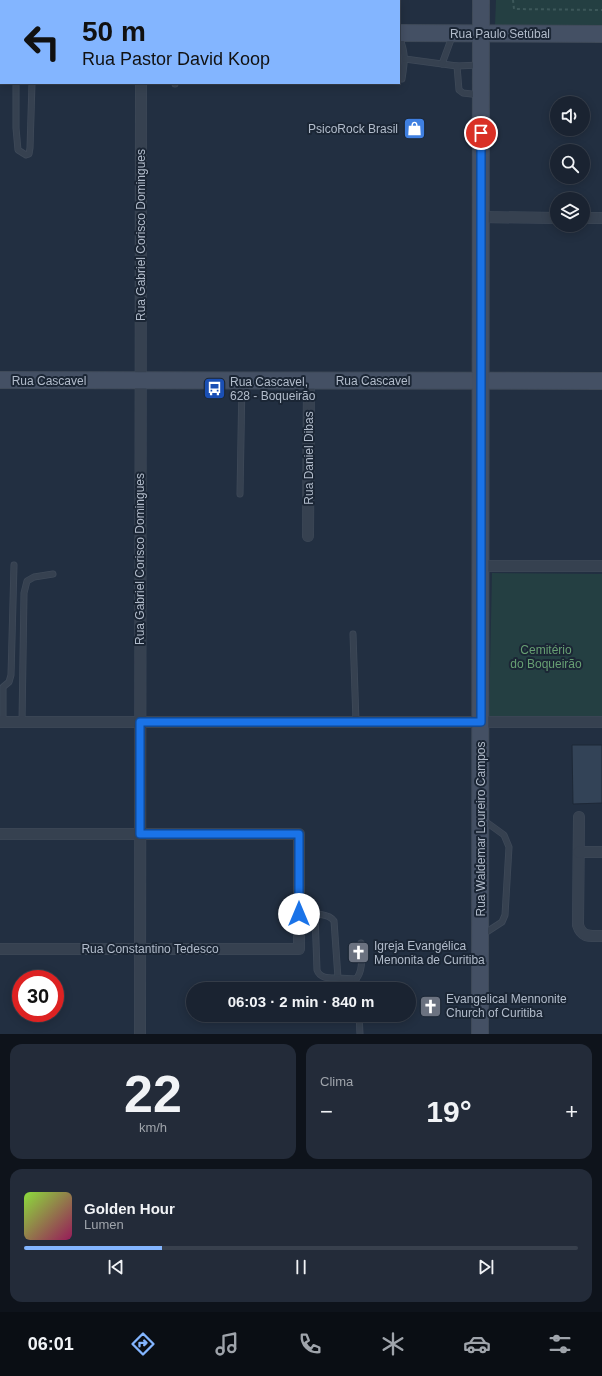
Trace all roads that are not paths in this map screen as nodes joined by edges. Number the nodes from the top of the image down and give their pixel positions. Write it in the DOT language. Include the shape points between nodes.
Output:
graph roads {
  1 [pos="481,0"];
  2 [pos="453,34"];
  3 [pos="481,34"];
  4 [pos="602,34"];
  5 [pos="400,35"];
  6 [pos="400,38"];
  7 [pos="405,59"];
  8 [pos="442,64"];
  9 [pos="481,65"];
  10 [pos="458,66"];
  11 [pos="402,79"];
  12 [pos="16,84"];
  13 [pos="32,84"];
  14 [pos="141,84"];
  15 [pos="481,96"];
  16 [pos="481,217"];
  17 [pos="550,218"];
  18 [pos="590,218"];
  19 [pos="602,218"];
  20 [pos="0,380"];
  21 [pos="141,381"];
  22 [pos="242,381"];
  23 [pos="309,381"];
  24 [pos="481,381"];
  25 [pos="602,381"];
  26 [pos="240,494"];
  27 [pos="308,536"];
  28 [pos="14,565"];
  29 [pos="481,566"];
  30 [pos="602,566"];
  31 [pos="53,574"];
  32 [pos="353,634"];
  33 [pos="2,722"];
  34 [pos="22,722"];
  35 [pos="140,722"];
  36 [pos="356,722"];
  37 [pos="481,722"];
  38 [pos="602,722"];
  39 [pos="579,817"];
  40 [pos="481,818"];
  41 [pos="0,834"];
  42 [pos="140,834"];
  43 [pos="579,852"];
  44 [pos="602,852"];
  45 [pos="299,914"];
  46 [pos="315,914"];
  47 [pos="602,936"];
  48 [pos="481,937"];
  49 [pos="361,943"];
  50 [pos="140,949"];
  51 [pos="0,950"];
  52 [pos="338,978"];
  53 [pos="356,979"];
  54 [pos="359,1022"];
  55 [pos="140,1034"];
  56 [pos="360,1034"];
  57 [pos="480,1034"];
  1 -- 3 [label="main road, Rua Waldemar Loureiro Campos"];
  2 -- 3 [label="main road, Rua Paulo Setúbal"];
  2 -- 5 [label="main road, Rua Paulo Setúbal"];
  2 -- 8 [label="lane"];
  3 -- 4 [label="main road, Rua Paulo Setúbal"];
  3 -- 9 [label="main road, Rua Waldemar Loureiro Campos"];
  6 -- 7 [label="lane"];
  7 -- 8 [label="lane"];
  7 -- 11 [label="lane"];
  8 -- 10 [label="lane"];
  9 -- 10 [label="lane"];
  9 -- 15 [label="main road, Rua Waldemar Loureiro Campos"];
  10 -- 15 [label="lane" via="459,90"];
  12 -- 13 [label="lane" via="18,150 26,155 29,154 30,148"];
  14 -- 21 [label="street, Rua Gabriel Corisco Domingues"];
  15 -- 16 [label="main road, Rua Waldemar Loureiro Campos"];
  16 -- 17 [label="street"];
  16 -- 24 [label="main road, Rua Waldemar Loureiro Campos"];
  18 -- 19 [label="street"];
  20 -- 21 [label="main road, Rua Cascavel"];
  21 -- 22 [label="main road, Rua Cascavel"];
  21 -- 35 [label="street, Rua Gabriel Corisco Domingues"];
  22 -- 23 [label="main road, Rua Cascavel"];
  22 -- 26 [label="lane"];
  23 -- 24 [label="main road, Rua Cascavel"];
  23 -- 27 [label="street, Rua Daniel Dibas"];
  24 -- 25 [label="main road, Rua Cascavel"];
  24 -- 29 [label="main road, Rua Waldemar Loureiro Campos"];
  28 -- 33 [label="lane" via="11,675 9,682 3,687"];
  29 -- 30 [label="street"];
  29 -- 37 [label="main road, Rua Waldemar Loureiro Campos"];
  31 -- 34 [label="lane" via="34,577 28,581 24,593"];
  32 -- 36 [label="lane"];
  33 -- 34 [label="street"];
  34 -- 35 [label="street"];
  35 -- 36 [label="street"];
  35 -- 42 [label="street, Rua Gabriel Corisco Domingues"];
  36 -- 37 [label="street"];
  37 -- 38 [label="street"];
  37 -- 40 [label="main road, Rua Waldemar Loureiro Campos"];
  39 -- 43 [label="street"];
  40 -- 48 [label="main road, Rua Waldemar Loureiro Campos"];
  40 -- 48 [label="lane" via="504,835 509,847 506,915 502,922"];
  41 -- 42 [label="street"];
  42 -- 45 [label="street" via="299,834"];
  42 -- 50 [label="street, Rua Gabriel Corisco Domingues"];
  43 -- 44 [label="street"];
  43 -- 47 [label="street" via="578,925 580,931 586,935"];
  45 -- 46 [label="lane"];
  45 -- 50 [label="street, Rua Constantino Tedesco" via="299,949"];
  46 -- 52 [label="lane" via="332,917 334,921"];
  46 -- 52 [label="lane" via="317,970 323,977"];
  48 -- 57 [label="main road, Rua Waldemar Loureiro Campos"];
  49 -- 53 [label="lane" via="361,969"];
  50 -- 51 [label="street, Rua Constantino Tedesco"];
  50 -- 55 [label="street, Rua Gabriel Corisco Domingues"];
  52 -- 53 [label="lane"];
  54 -- 56 [label="lane"];
}
